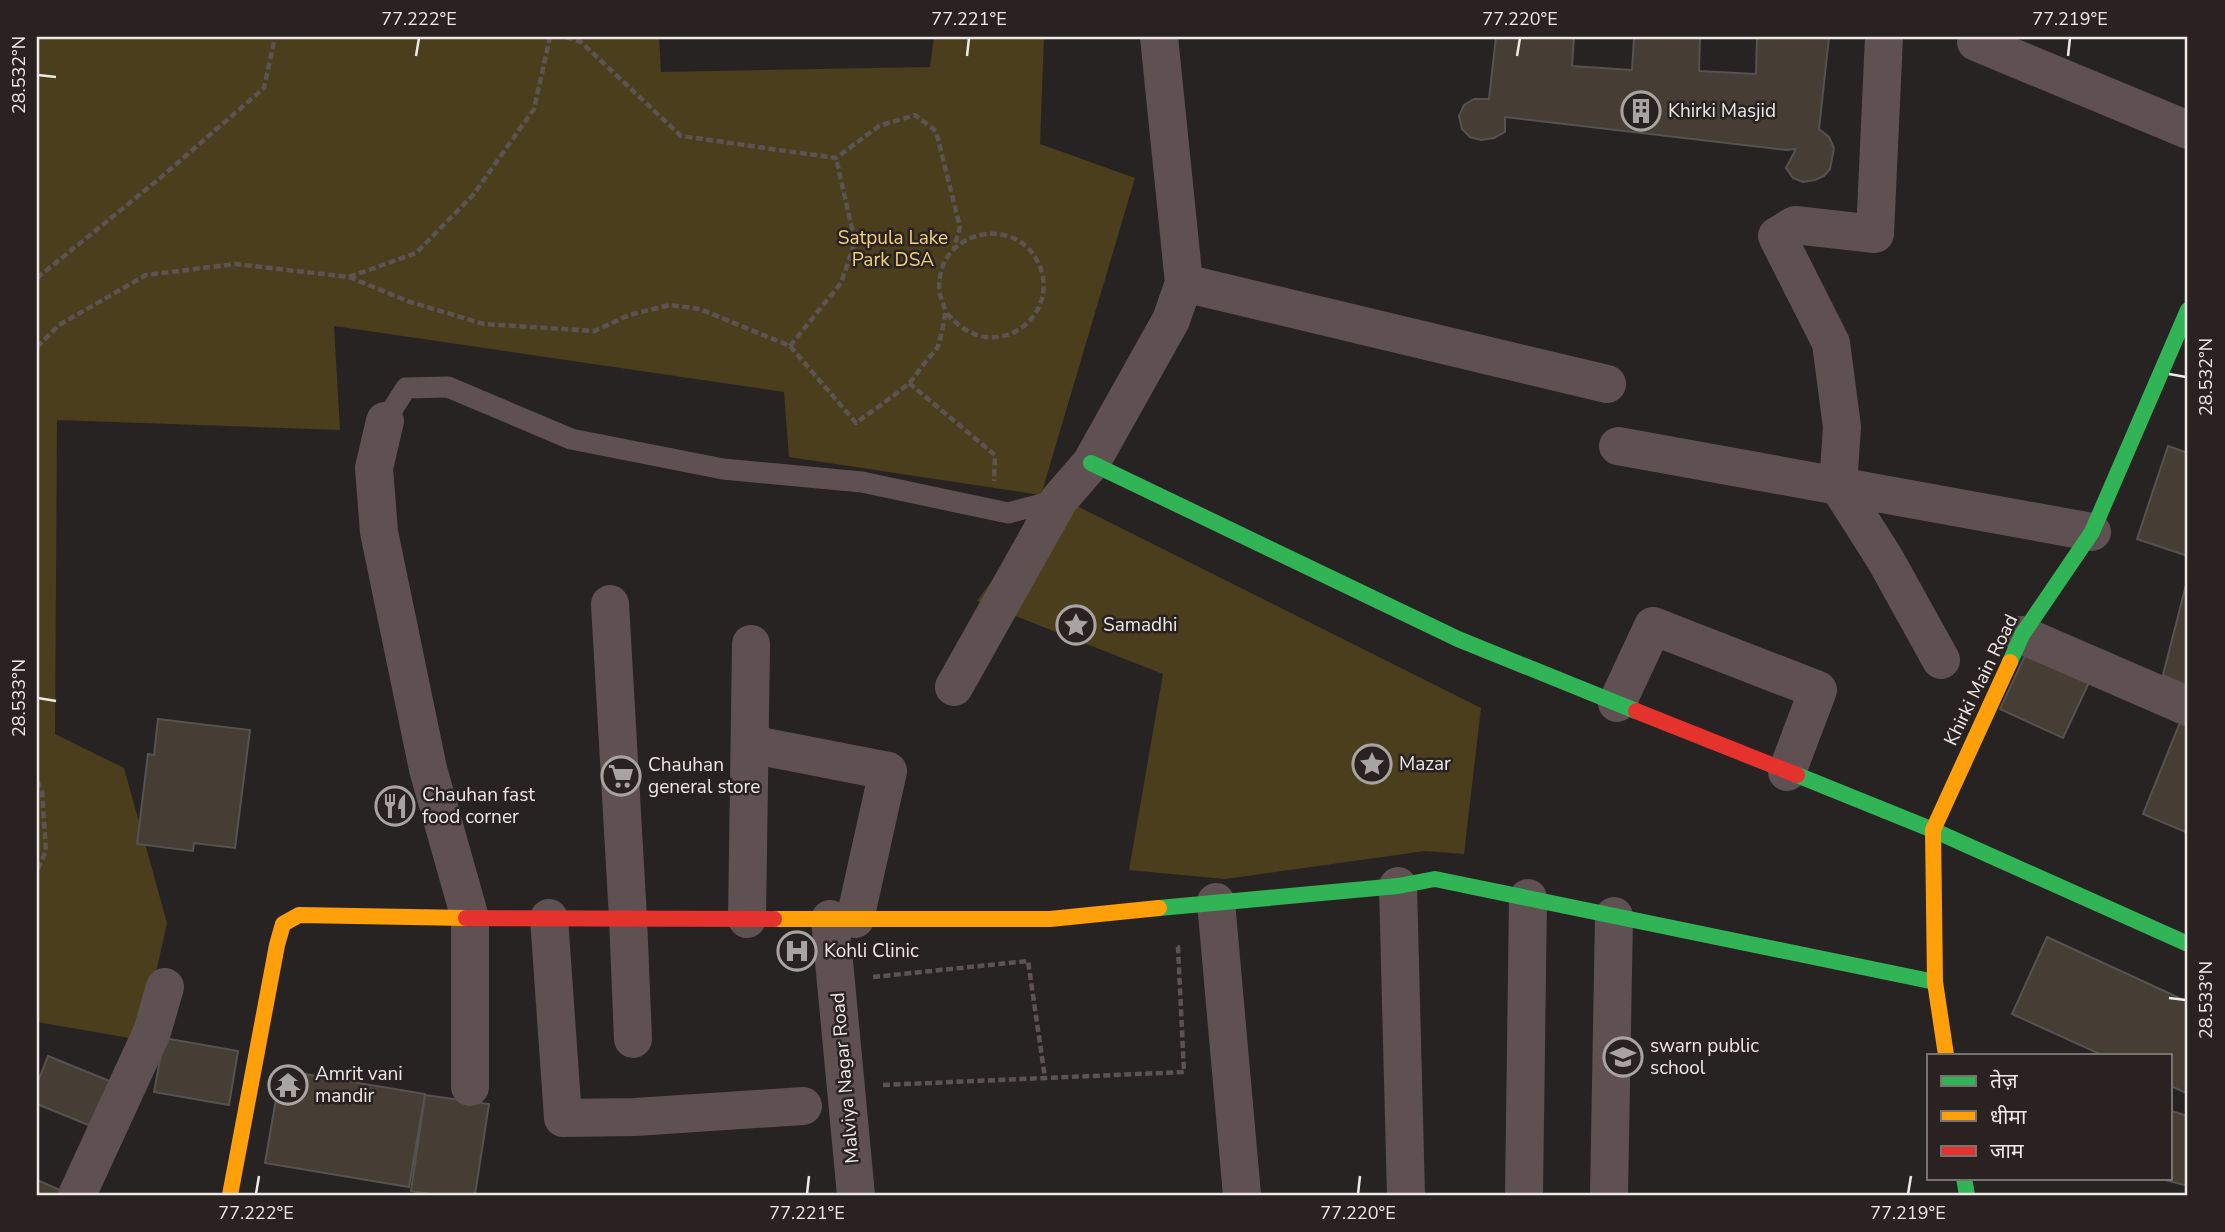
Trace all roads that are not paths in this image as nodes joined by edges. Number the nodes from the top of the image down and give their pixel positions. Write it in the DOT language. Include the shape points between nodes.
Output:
graph roads {
  1 [pos="1159,37"];
  2 [pos="1884,37"];
  3 [pos="1976,42"];
  4 [pos="2188,130"];
  5 [pos="1184,283"];
  6 [pos="2188,310"];
  7 [pos="1607,384"];
  8 [pos="385,421"];
  9 [pos="1618,446"];
  10 [pos="1091,463"];
  11 [pos="1838,485"];
  12 [pos="1059,500"];
  13 [pos="2092,532"];
  14 [pos="610,604"];
  15 [pos="2022,635"];
  16 [pos="751,644"];
  17 [pos="1941,660"];
  18 [pos="954,687"];
  19 [pos="1617,703"];
  20 [pos="2188,706"];
  21 [pos="750,744"];
  22 [pos="1787,772"];
  23 [pos="1933,830"];
  24 [pos="1398,886"];
  25 [pos="1528,898"];
  26 [pos="1216,902"];
  27 [pos="1614,916"];
  28 [pos="470,918"];
  29 [pos="550,918"];
  30 [pos="628,918"];
  31 [pos="747,919"];
  32 [pos="842,919"];
  33 [pos="2188,944"];
  34 [pos="1935,982"];
  35 [pos="165,987"];
  36 [pos="633,1039"];
  37 [pos="1946,1054"];
  38 [pos="470,1087"];
  39 [pos="803,1106"];
  40 [pos="238,1194"];
  41 [pos="77,1195"];
  42 [pos="856,1195"];
  43 [pos="1242,1195"];
  44 [pos="1406,1195"];
  45 [pos="1524,1195"];
  46 [pos="1609,1195"];
  1 -- 5 [label="street"];
  2 -- 11 [label="street" via="1875,234 1796,225 1777,236 1831,343 1842,427"];
  3 -- 4 [label="street"];
  5 -- 7 [label="street"];
  5 -- 10 [label="street" via="1171,320"];
  6 -- 13 [label="street, Khirki Main Road"];
  8 -- 12 [label="lane" via="405,388 448,387 571,439 723,469 862,482 1008,513"];
  8 -- 28 [label="street" via="374,468 379,532 428,769"];
  9 -- 11 [label="street"];
  10 -- 12 [label="street"];
  10 -- 19 [label="street" via="1458,639"];
  11 -- 13 [label="street"];
  11 -- 17 [label="street"];
  12 -- 18 [label="street"];
  13 -- 15 [label="street, Khirki Main Road"];
  14 -- 30 [label="street"];
  15 -- 20 [label="street"];
  15 -- 23 [label="street, Khirki Main Road"];
  16 -- 21 [label="street"];
  19 -- 22 [label="street"];
  19 -- 22 [label="street" via="1653,626 1818,690"];
  21 -- 31 [label="street"];
  21 -- 32 [label="street, Malviya Nagar Road" via="888,771"];
  22 -- 23 [label="street"];
  23 -- 33 [label="street"];
  23 -- 34 [label="street, Khirki Main Road"];
  24 -- 25 [label="street" via="1435,879"];
  24 -- 26 [label="street"];
  24 -- 44 [label="street"];
  25 -- 27 [label="street"];
  25 -- 45 [label="street"];
  26 -- 32 [label="street" via="1050,919"];
  26 -- 43 [label="street"];
  27 -- 34 [label="street"];
  27 -- 46 [label="street"];
  28 -- 29 [label="street"];
  28 -- 38 [label="street"];
  28 -- 40 [label="street" via="299,915 283,924"];
  29 -- 30 [label="street"];
  29 -- 39 [label="street" via="563,1118"];
  30 -- 31 [label="street"];
  30 -- 36 [label="street"];
  31 -- 32 [label="street"];
  32 -- 42 [label="street, Malviya Nagar Road"];
  34 -- 37 [label="street, Khirki Main Road"];
  35 -- 41 [label="street" via="152,1032"];
}
